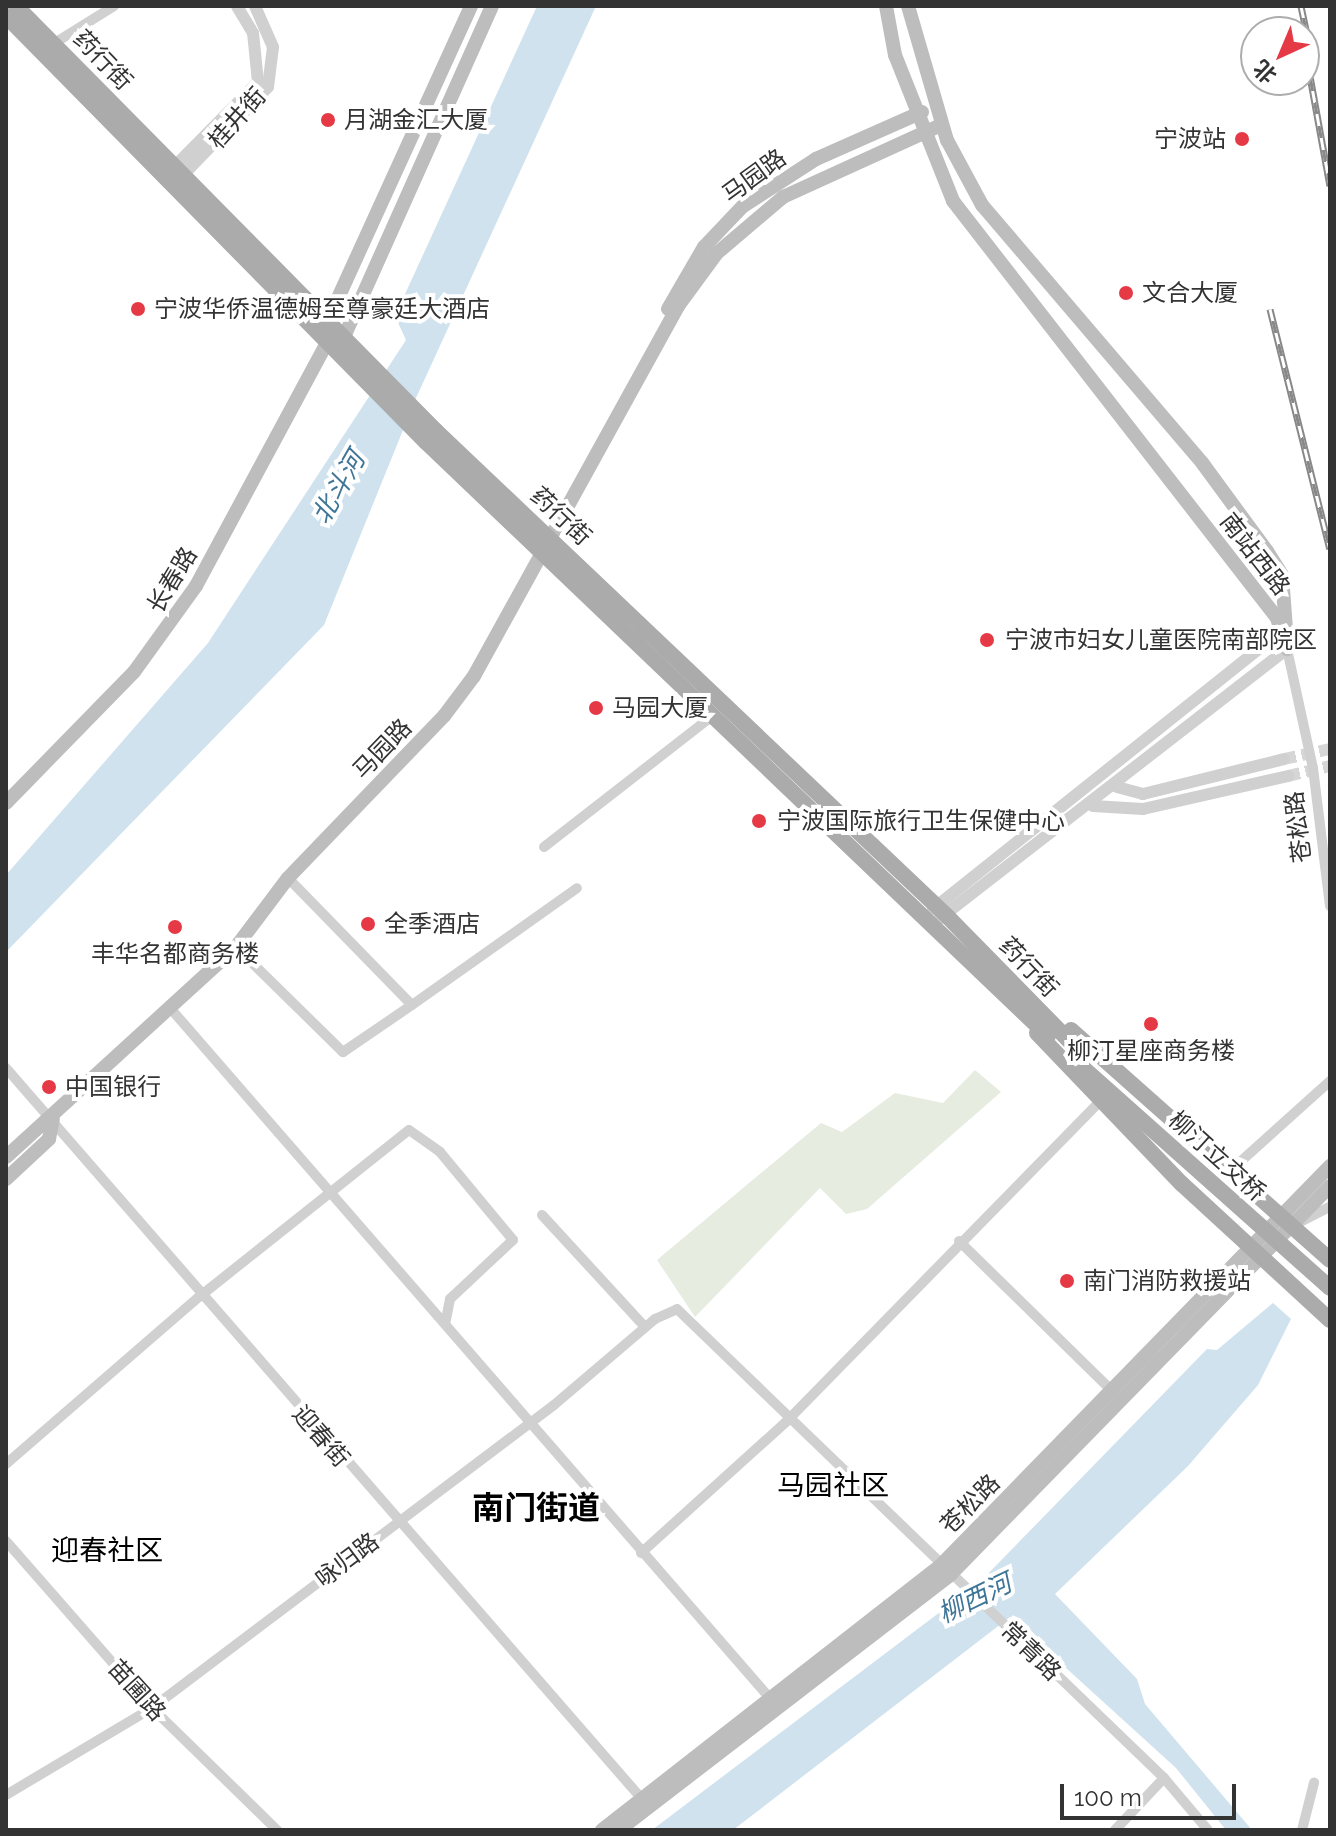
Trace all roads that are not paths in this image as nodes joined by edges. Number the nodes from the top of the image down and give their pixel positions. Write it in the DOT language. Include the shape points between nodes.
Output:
graph roads {
  1 [pos="16,6"];
  2 [pos="114,6"];
  3 [pos="237,6"];
  4 [pos="255,6"];
  5 [pos="471,6"];
  6 [pos="492,6"];
  7 [pos="886,6"];
  8 [pos="908,6"];
  9 [pos="6,16"];
  10 [pos="53,44"];
  11 [pos="935,107"];
  12 [pos="917,115"];
  13 [pos="941,125"];
  14 [pos="924,131"];
  15 [pos="178,171"];
  16 [pos="328,320"];
  17 [pos="334,342"];
  18 [pos="657,343"];
  19 [pos="545,543"];
  20 [pos="1281,631"];
  21 [pos="1287,649"];
  22 [pos="712,716"];
  23 [pos="1284,759"];
  24 [pos="1288,776"];
  25 [pos="1117,787"];
  26 [pos="6,803"];
  27 [pos="1093,806"];
  28 [pos="544,847"];
  29 [pos="288,878"];
  30 [pos="577,888"];
  31 [pos="935,904"];
  32 [pos="1330,906"];
  33 [pos="948,917"];
  34 [pos="925,923"];
  35 [pos="236,947"];
  36 [pos="1006,977"];
  37 [pos="987,980"];
  38 [pos="412,1005"];
  39 [pos="171,1009"];
  40 [pos="1077,1056"];
  41 [pos="6,1068"];
  42 [pos="1330,1081"];
  43 [pos="1101,1100"];
  44 [pos="53,1119"];
  45 [pos="6,1157"];
  46 [pos="1330,1166"];
  47 [pos="1230,1171"];
  48 [pos="6,1179"];
  49 [pos="1330,1186"];
  50 [pos="330,1192"];
  51 [pos="1330,1207"];
  52 [pos="542,1215"];
  53 [pos="1282,1217"];
  54 [pos="1300,1222"];
  55 [pos="959,1241"];
  56 [pos="1251,1247"];
  57 [pos="1330,1260"];
  58 [pos="1330,1277"];
  59 [pos="1330,1288"];
  60 [pos="199,1297"];
  61 [pos="677,1309"];
  62 [pos="1330,1320"];
  63 [pos="445,1325"];
  64 [pos="645,1327"];
  65 [pos="1113,1392"];
  66 [pos="786,1422"];
  67 [pos="527,1424"];
  68 [pos="6,1464"];
  69 [pos="397,1523"];
  70 [pos="6,1541"];
  71 [pos="641,1553"];
  72 [pos="950,1572"];
  73 [pos="768,1696"];
  74 [pos="152,1708"];
  75 [pos="1164,1778"];
  76 [pos="1314,1783"];
  77 [pos="6,1795"];
  78 [pos="642,1799"];
  79 [pos="277,1830"];
  80 [pos="602,1830"];
  81 [pos="619,1830"];
  82 [pos="1115,1830"];
  83 [pos="1208,1830"];
  84 [pos="1302,1830"];
  1 -- 10 [label="main road, 药行街"];
  2 -- 10 [label="street"];
  3 -- 15 [label="street, 桂井街" via="253,33 258,82"];
  4 -- 15 [label="street, 桂井街" via="273,47 268,87"];
  5 -- 16 [label="main road"];
  6 -- 17 [label="main road, 长春路"];
  7 -- 12 [label="main road, 南站西路"];
  8 -- 11 [label="main road, 南站西路"];
  9 -- 17 [label="main road, 药行街"];
  10 -- 15 [label="main road, 药行街"];
  11 -- 12 [label="main road, 马园路"];
  11 -- 13 [label="main road, 南站西路"];
  12 -- 14 [label="main road, 南站西路"];
  12 -- 18 [label="main road, 马园路" via="816,159 742,207 676,293"];
  13 -- 14 [label="main road, 马园路"];
  13 -- 21 [label="main road, 南站西路" via="982,205 1184,441 1267,551 1282,575"];
  14 -- 18 [label="main road, 马园路" via="822,175 751,219 717,253"];
  14 -- 20 [label="main road, 南站西路" via="953,201"];
  15 -- 16 [label="main road, 药行街"];
  16 -- 17 [label="main road, 药行街"];
  17 -- 19 [label="main road, 药行街"];
  17 -- 26 [label="main road, 长春路" via="166,633"];
  18 -- 19 [label="main road, 马园路"];
  19 -- 22 [label="main road, 药行街"];
  19 -- 29 [label="main road, 马园路" via="474,676 444,716"];
  19 -- 31 [label="main road, 药行街"];
  20 -- 21 [label="main road, 南站西路"];
  20 -- 31 [label="street"];
  21 -- 25 [label="street"];
  21 -- 32 [label="street, 苍松路" via="1313,768"];
  22 -- 28 [label="street"];
  22 -- 34 [label="main road, 药行街"];
  23 -- 25 [label="street, 苍松路" via="1143,794"];
  24 -- 27 [label="street, 苍松路" via="1143,809"];
  25 -- 27 [label="street"];
  27 -- 33 [label="street"];
  29 -- 35 [label="main road, 马园路"];
  29 -- 38 [label="street"];
  30 -- 38 [label="street"];
  31 -- 33 [label="main road, 药行街"];
  31 -- 34 [label="street"];
  33 -- 34 [label="street"];
  33 -- 36 [label="main road, 药行街"];
  34 -- 37 [label="main road, 药行街"];
  35 -- 38 [label="street" via="343,1052"];
  35 -- 39 [label="main road, 马园路"];
  36 -- 40 [label="main road, 药行街"];
  36 -- 47 [label="main road"];
  37 -- 40 [label="main road, 药行街"];
  37 -- 43 [label="main road"];
  39 -- 44 [label="main road, 马园路"];
  39 -- 50 [label="street"];
  40 -- 58 [label="main road, 柳汀立交桥"];
  40 -- 59 [label="main road, 柳汀立交桥, bridge"];
  41 -- 44 [label="street, 迎春街"];
  42 -- 47 [label="street"];
  43 -- 55 [label="street"];
  43 -- 56 [label="main road"];
  44 -- 45 [label="main road, 马园路"];
  44 -- 48 [label="main road, 马园路" via="49,1139"];
  44 -- 60 [label="street, 迎春街"];
  46 -- 53 [label="main road, 苍松路"];
  47 -- 53 [label="main road"];
  49 -- 72 [label="main road, 苍松路"];
  50 -- 60 [label="street"];
  50 -- 63 [label="street"];
  50 -- 63 [label="street" via="409,1130 440,1152 513,1240 450,1299"];
  51 -- 54 [label="street"];
  52 -- 64 [label="street"];
  53 -- 56 [label="main road, 苍松路"];
  53 -- 57 [label="main road"];
  55 -- 65 [label="street"];
  55 -- 66 [label="street"];
  56 -- 62 [label="main road"];
  56 -- 65 [label="main road, 苍松路"];
  60 -- 68 [label="street"];
  60 -- 69 [label="street, 迎春街"];
  61 -- 64 [label="street, 咏归路"];
  61 -- 66 [label="street, 常青路"];
  63 -- 67 [label="street"];
  64 -- 67 [label="street, 咏归路"];
  65 -- 72 [label="main road, 苍松路"];
  66 -- 71 [label="street"];
  66 -- 72 [label="street, 常青路"];
  67 -- 69 [label="street, 咏归路"];
  67 -- 71 [label="street"];
  69 -- 74 [label="street, 咏归路"];
  69 -- 78 [label="street, 迎春街"];
  70 -- 74 [label="street, 苗圃路"];
  71 -- 73 [label="street"];
  72 -- 73 [label="main road, 苍松路"];
  72 -- 75 [label="street, 常青路"];
  72 -- 81 [label="main road, 苍松路"];
  73 -- 78 [label="main road, 苍松路"];
  74 -- 77 [label="street, 咏归路"];
  74 -- 79 [label="street, 苗圃路"];
  75 -- 82 [label="street"];
  75 -- 83 [label="street, 常青路"];
  76 -- 84 [label="street"];
  78 -- 80 [label="main road, 苍松路"];
}
